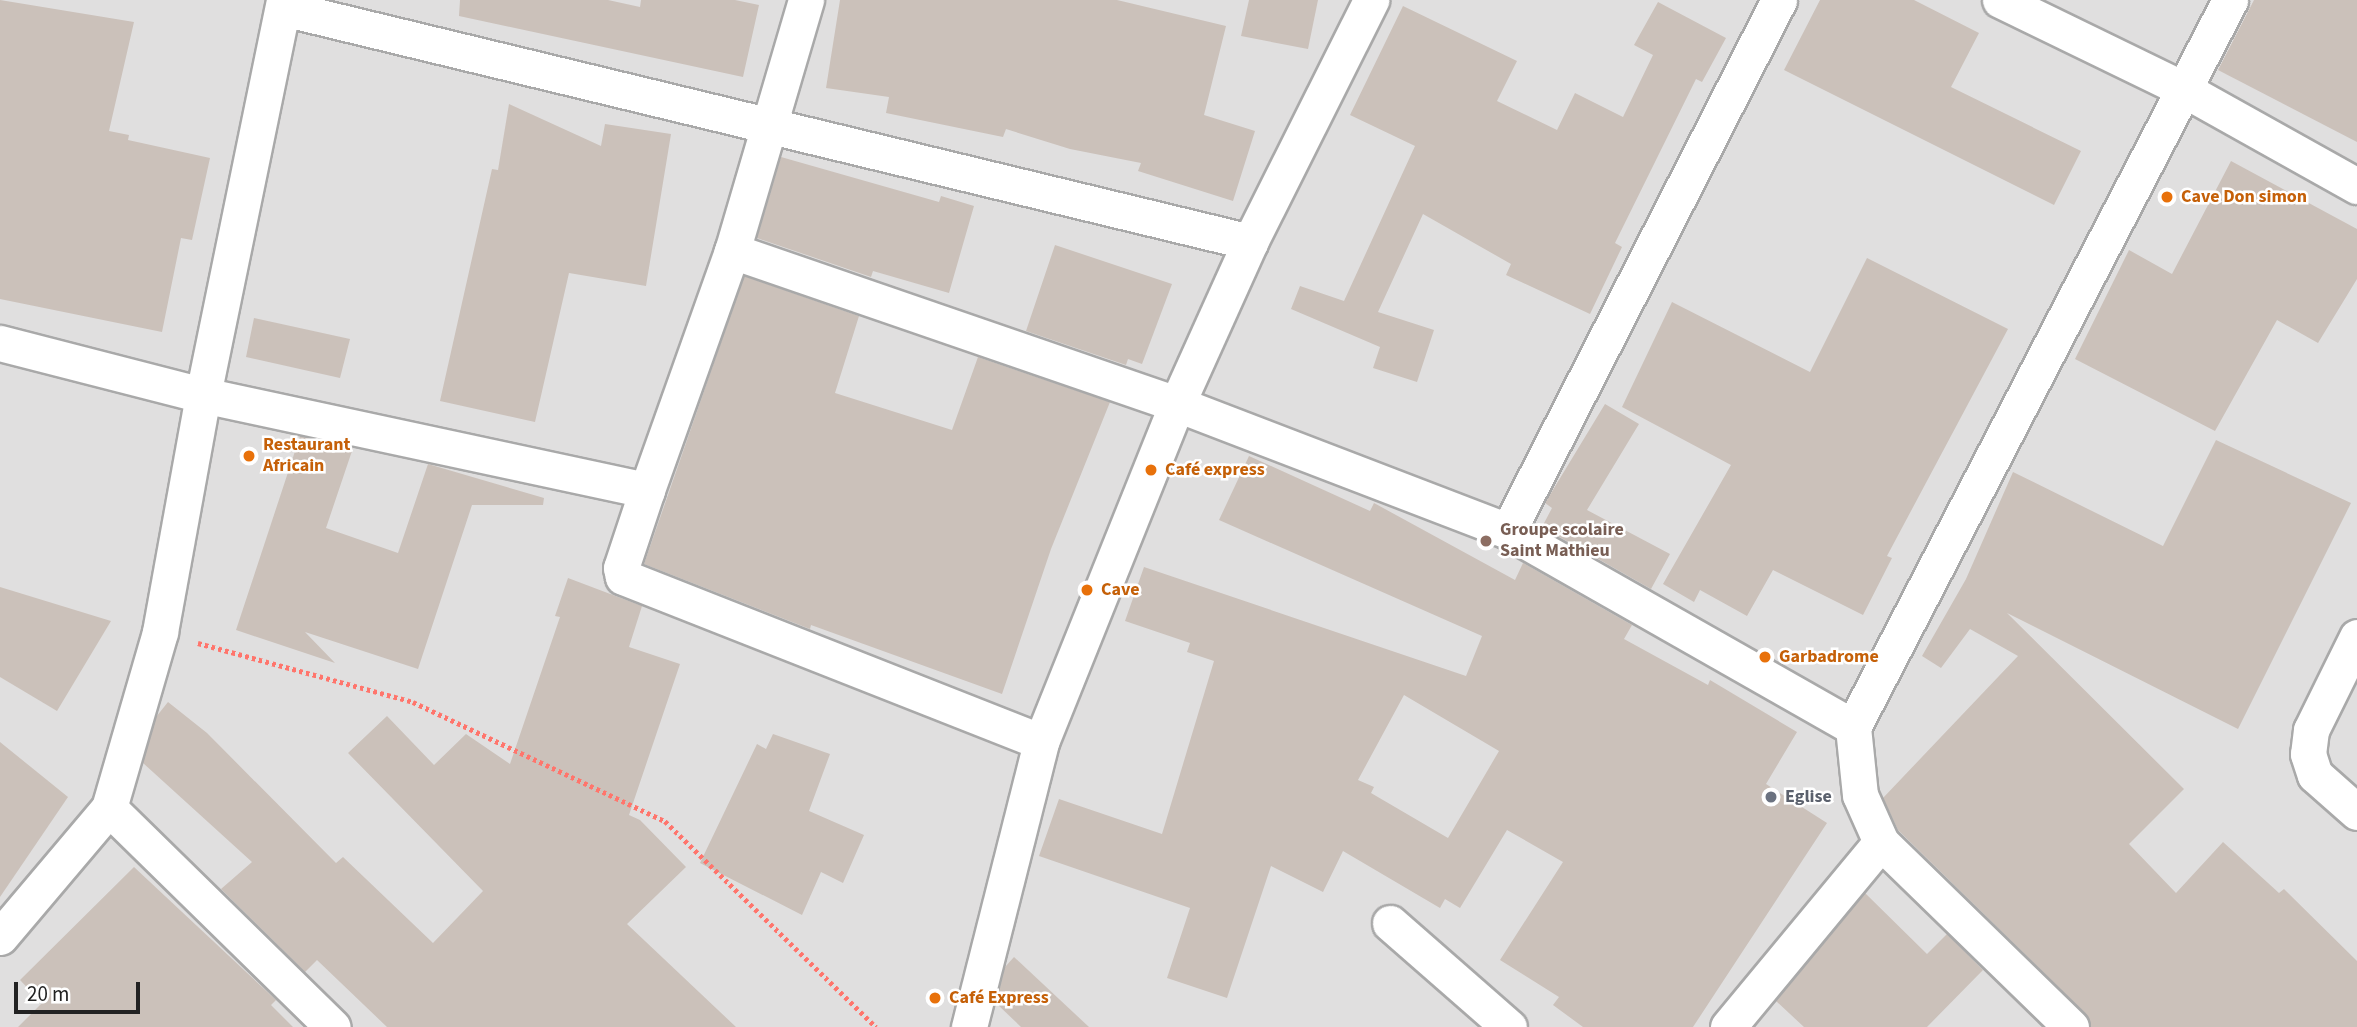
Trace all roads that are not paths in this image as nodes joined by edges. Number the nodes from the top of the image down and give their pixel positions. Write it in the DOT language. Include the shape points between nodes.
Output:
graph roads {
  1 [pos="806,0"];
  2 [pos="1371,0"];
  3 [pos="1779,0"];
  4 [pos="2000,0"];
  5 [pos="2230,0"];
  6 [pos="284,4"];
  7 [pos="2185,90"];
  8 [pos="772,123"];
  9 [pos="2357,186"];
  10 [pos="1250,242"];
  11 [pos="732,251"];
  12 [pos="0,343"];
  13 [pos="203,395"];
  14 [pos="1177,404"];
  15 [pos="647,490"];
  16 [pos="1508,531"];
  17 [pos="2357,637"];
  18 [pos="1853,727"];
  19 [pos="1041,742"];
  20 [pos="109,808"];
  21 [pos="2357,812"];
  22 [pos="1881,842"];
  23 [pos="1390,923"];
  24 [pos="0,937"];
  25 [pos="333,1027"];
  26 [pos="969,1027"];
  27 [pos="1509,1027"];
  28 [pos="1728,1027"];
  29 [pos="2071,1027"];
  1 -- 8 [label="street"];
  2 -- 10 [label="street"];
  3 -- 16 [label="street"];
  4 -- 7 [label="street"];
  5 -- 7 [label="street"];
  6 -- 8 [label="street"];
  6 -- 13 [label="street"];
  7 -- 9 [label="street"];
  7 -- 18 [label="street"];
  8 -- 10 [label="street"];
  8 -- 11 [label="street"];
  10 -- 14 [label="street"];
  11 -- 14 [label="street"];
  11 -- 15 [label="street"];
  12 -- 13 [label="street"];
  13 -- 15 [label="street"];
  13 -- 20 [label="street" via="160,632"];
  14 -- 16 [label="street"];
  14 -- 19 [label="street"];
  15 -- 19 [label="street" via="621,568 631,583"];
  16 -- 18 [label="street"];
  17 -- 21 [label="street" via="2311,730 2308,754 2315,775"];
  18 -- 22 [label="street" via="1860,795"];
  19 -- 26 [label="street"];
  20 -- 24 [label="street"];
  20 -- 25 [label="street"];
  22 -- 28 [label="street"];
  22 -- 29 [label="street"];
  23 -- 27 [label="street"];
}
